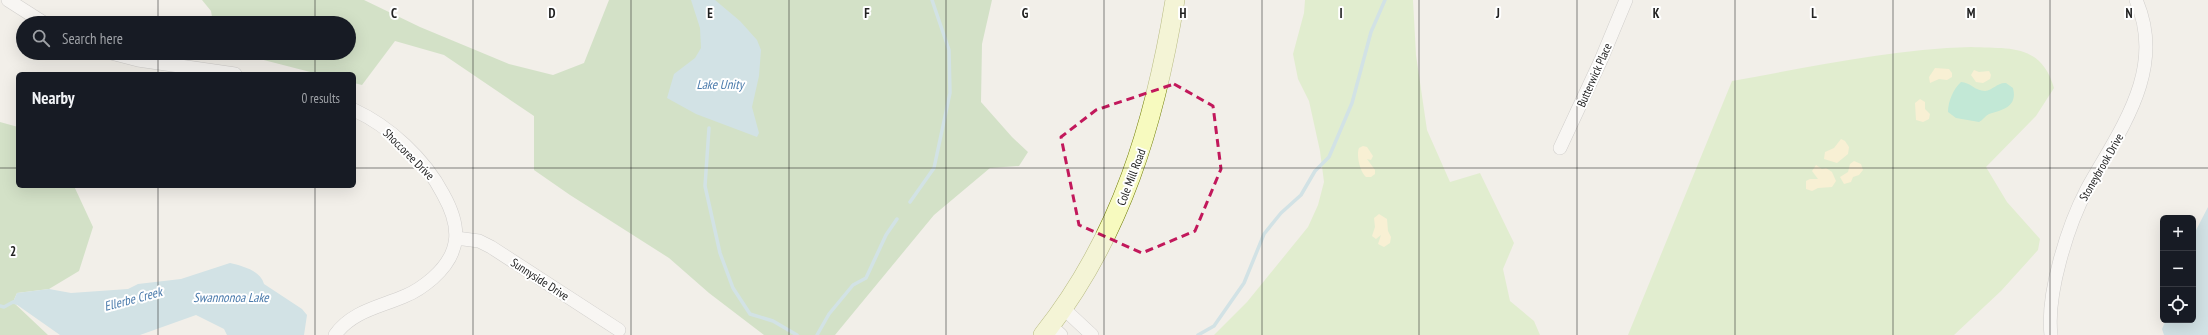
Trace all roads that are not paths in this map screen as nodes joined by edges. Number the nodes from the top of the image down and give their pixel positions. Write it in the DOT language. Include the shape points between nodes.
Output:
graph roads {
  1 [pos="8,0"];
  2 [pos="1174,0"];
  3 [pos="1626,0"];
  4 [pos="2136,0"];
  5 [pos="33,16"];
  6 [pos="138,60"];
  7 [pos="221,72"];
  8 [pos="356,111"];
  9 [pos="1560,148"];
  10 [pos="456,238"];
  11 [pos="1062,308"];
  12 [pos="619,330"];
  13 [pos="1051,332"];
  14 [pos="335,335"];
  15 [pos="1092,335"];
  16 [pos="2051,335"];
  1 -- 5 [label="street"];
  2 -- 11 [label="street, Cole Mill Road" via="1162,71 1144,140 1126,194 1095,256"];
  3 -- 9 [label="street, Butterwick Place"];
  4 -- 16 [label="street, Stoneybrook Drive" via="2144,36 2140,86 2120,134 2082,200 2068,236 2051,305"];
  6 -- 7 [label="street"];
  8 -- 10 [label="street, Shoccoree Drive" via="390,134 429,171 450,208"];
  10 -- 12 [label="street, Sunnyside Drive" via="479,241 491,247"];
  10 -- 14 [label="street, Shoccoree Drive" via="447,263 425,285 407,296 360,313 346,321"];
  11 -- 13 [label="street, Cole Mill Road"];
  11 -- 15 [label="street"];
}
